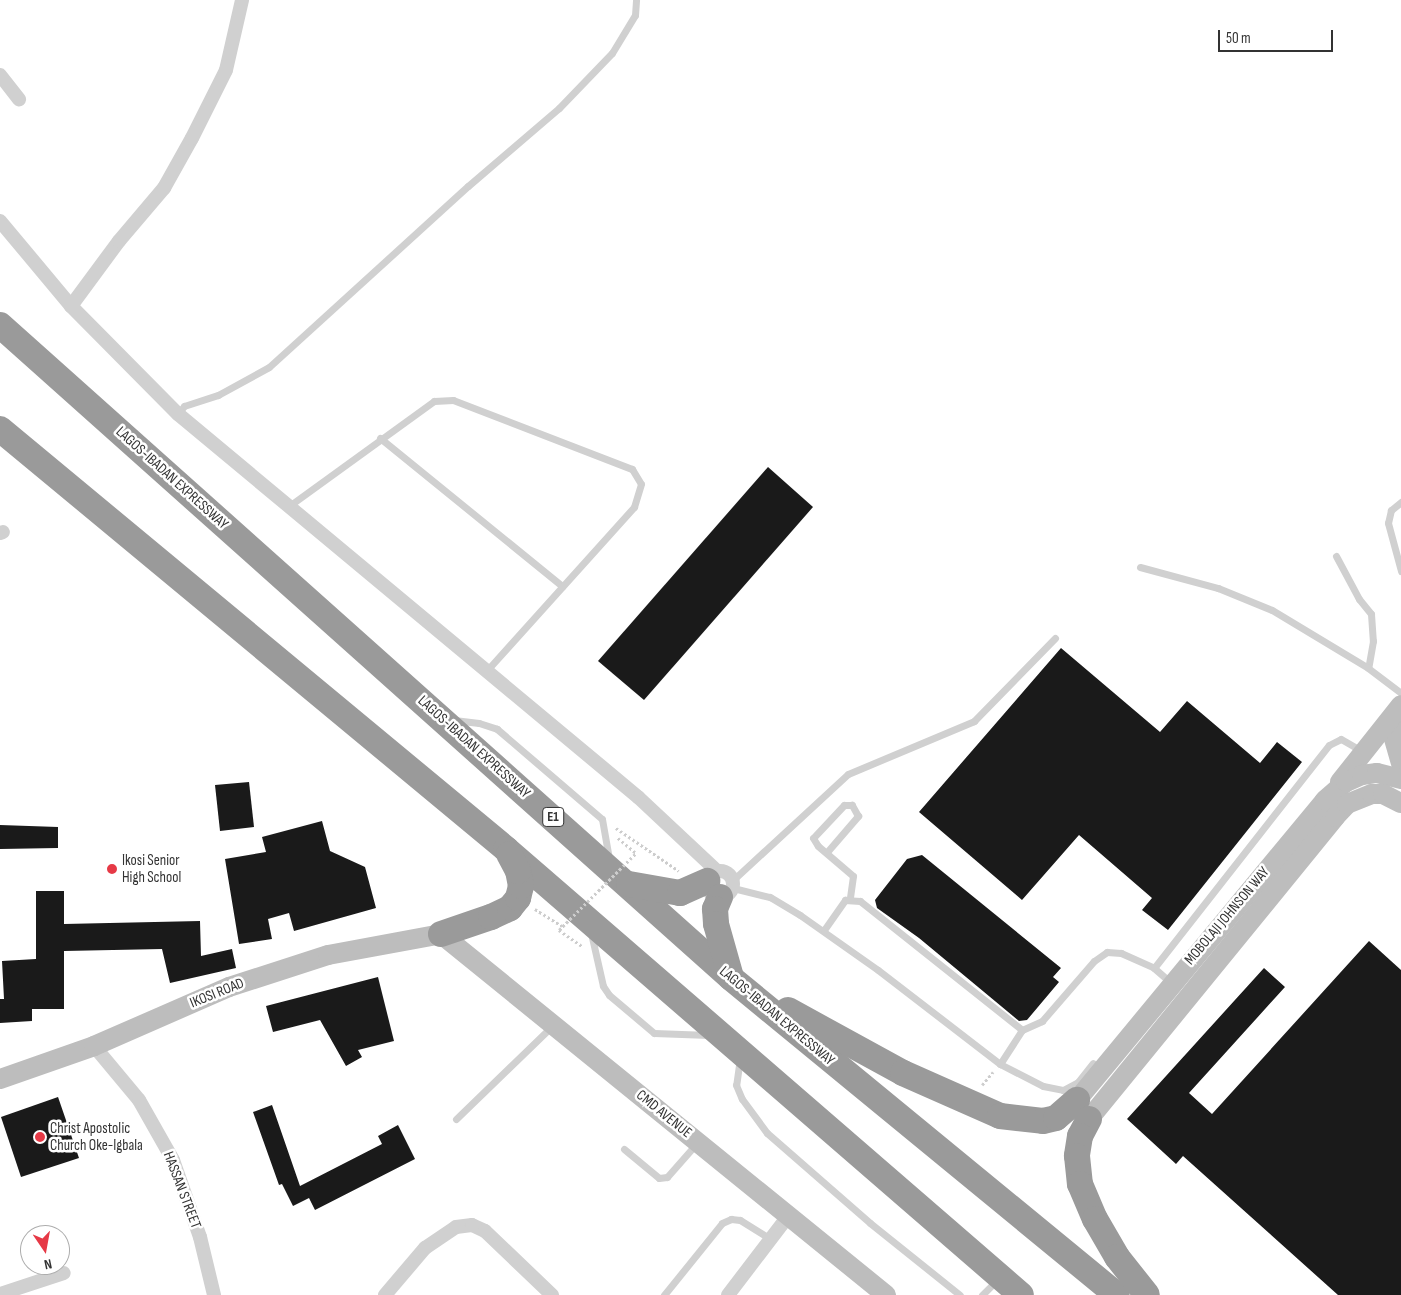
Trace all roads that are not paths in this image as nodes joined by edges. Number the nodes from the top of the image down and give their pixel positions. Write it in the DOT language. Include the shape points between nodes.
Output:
graph roads {
  1 [pos="242,0"];
  2 [pos="636,0"];
  3 [pos="0,75"];
  4 [pos="19,100"];
  5 [pos="0,220"];
  6 [pos="71,306"];
  7 [pos="0,325"];
  8 [pos="178,414"];
  9 [pos="0,429"];
  10 [pos="380,438"];
  11 [pos="1401,502"];
  12 [pos="289,506"];
  13 [pos="1336,556"];
  14 [pos="1140,567"];
  15 [pos="1401,571"];
  16 [pos="562,586"];
  17 [pos="1055,638"];
  18 [pos="1368,668"];
  19 [pos="486,670"];
  20 [pos="1401,693"];
  21 [pos="1397,712"];
  22 [pos="443,719"];
  23 [pos="1364,753"];
  24 [pos="1399,769"];
  25 [pos="1346,778"];
  26 [pos="1355,800"];
  27 [pos="1395,800"];
  28 [pos="506,849"];
  29 [pos="827,852"];
  30 [pos="618,876"];
  31 [pos="719,879"];
  32 [pos="850,898"];
  33 [pos="588,920"];
  34 [pos="824,930"];
  35 [pos="441,934"];
  36 [pos="1154,968"];
  37 [pos="731,978"];
  38 [pos="1171,984"];
  39 [pos="554,1025"];
  40 [pos="1022,1030"];
  41 [pos="721,1035"];
  42 [pos="94,1046"];
  43 [pos="742,1053"];
  44 [pos="1093,1063"];
  45 [pos="1000,1064"];
  46 [pos="0,1079"];
  47 [pos="1083,1109"];
  48 [pos="456,1119"];
  49 [pos="698,1142"];
  50 [pos="624,1149"];
  51 [pos="789,1215"];
  52 [pos="770,1239"];
  53 [pos="58,1275"];
  54 [pos="991,1286"];
  55 [pos="0,1294"];
  56 [pos="214,1295"];
  57 [pos="385,1295"];
  58 [pos="552,1295"];
  59 [pos="664,1295"];
  60 [pos="728,1295"];
  61 [pos="886,1295"];
  62 [pos="960,1295"];
  63 [pos="1021,1295"];
  64 [pos="1117,1295"];
  65 [pos="1147,1295"];
  1 -- 6 [label="street" via="226,70 164,188 119,241"];
  2 -- 8 [label="lane" via="635,15 612,53 559,108 269,367 218,395 184,406"];
  3 -- 4 [label="street"];
  5 -- 6 [label="street"];
  6 -- 8 [label="street"];
  7 -- 22 [label="highway, LAGOS-IBADAN EXPRESSWAY / E1"];
  8 -- 12 [label="street"];
  9 -- 28 [label="highway"];
  10 -- 12 [label="lane"];
  10 -- 16 [label="lane"];
  10 -- 16 [label="lane" via="434,401 453,400 632,469 641,484 634,507"];
  11 -- 15 [label="lane" via="1391,510 1388,523"];
  12 -- 19 [label="street"];
  13 -- 18 [label="lane" via="1359,599 1371,614 1374,641"];
  14 -- 18 [label="lane" via="1245,598 1303,627"];
  16 -- 19 [label="lane"];
  17 -- 31 [label="lane" via="974,721 848,774"];
  18 -- 20 [label="lane"];
  19 -- 31 [label="street" via="638,797"];
  21 -- 23 [label="street"];
  21 -- 24 [label="street" via="1392,732"];
  22 -- 30 [label="highway, LAGOS-IBADAN EXPRESSWAY / E1"];
  22 -- 30 [label="lane" via="480,723 497,729 603,823"];
  23 -- 25 [label="street"];
  23 -- 36 [label="lane" via="1341,740 1329,744"];
  24 -- 25 [label="street, MOBOLAJI JOHNSON WAY"];
  24 -- 27 [label="street"];
  25 -- 26 [label="street"];
  25 -- 38 [label="street, MOBOLAJI JOHNSON WAY"];
  26 -- 27 [label="street, MOBOLAJI JOHNSON WAY" via="1372,794"];
  26 -- 47 [label="street, MOBOLAJI JOHNSON WAY" via="1335,817"];
  28 -- 33 [label="highway"];
  28 -- 35 [label="highway" via="518,871 521,886 518,898 510,908 491,917"];
  29 -- 29 [label="lane" via="814,838 844,805 852,805 858,816"];
  29 -- 32 [label="lane" via="853,876"];
  30 -- 31 [label="highway" via="680,893"];
  30 -- 37 [label="highway, LAGOS-IBADAN EXPRESSWAY / E1"];
  31 -- 34 [label="lane" via="770,897"];
  31 -- 37 [label="highway" via="716,924"];
  32 -- 34 [label="lane"];
  32 -- 40 [label="lane" via="860,901"];
  33 -- 41 [label="highway"];
  33 -- 41 [label="lane" via="603,986 609,995 654,1033"];
  34 -- 45 [label="lane"];
  35 -- 39 [label="street, CMD AVENUE"];
  35 -- 42 [label="street, IKOSI ROAD" via="328,954 229,987"];
  36 -- 38 [label="lane"];
  36 -- 40 [label="lane" via="1114,950 1102,954 1042,1021"];
  37 -- 47 [label="highway" via="903,1073 1000,1116 1043,1121"];
  37 -- 64 [label="highway, LAGOS-IBADAN EXPRESSWAY / E1"];
  38 -- 47 [label="street, MOBOLAJI JOHNSON WAY"];
  39 -- 48 [label="lane"];
  39 -- 49 [label="street, CMD AVENUE"];
  40 -- 45 [label="lane"];
  41 -- 43 [label="highway"];
  42 -- 46 [label="street, IKOSI ROAD"];
  42 -- 56 [label="street, HASSAN STREET" via="138,1100 173,1160 200,1237"];
  43 -- 54 [label="highway"];
  43 -- 62 [label="lane" via="736,1084 742,1100 767,1133 870,1223"];
  44 -- 45 [label="lane" via="1078,1082 1063,1090 1043,1086"];
  47 -- 65 [label="highway" via="1077,1156 1080,1184 1117,1257"];
  49 -- 50 [label="lane" via="667,1177 659,1178"];
  49 -- 51 [label="street, CMD AVENUE"];
  51 -- 52 [label="street"];
  51 -- 61 [label="street, CMD AVENUE"];
  52 -- 59 [label="lane" via="740,1220 722,1223"];
  52 -- 60 [label="street"];
  53 -- 55 [label="street"];
  54 -- 63 [label="highway"];
  57 -- 58 [label="street" via="425,1248 456,1226 472,1225 486,1231"];
}
